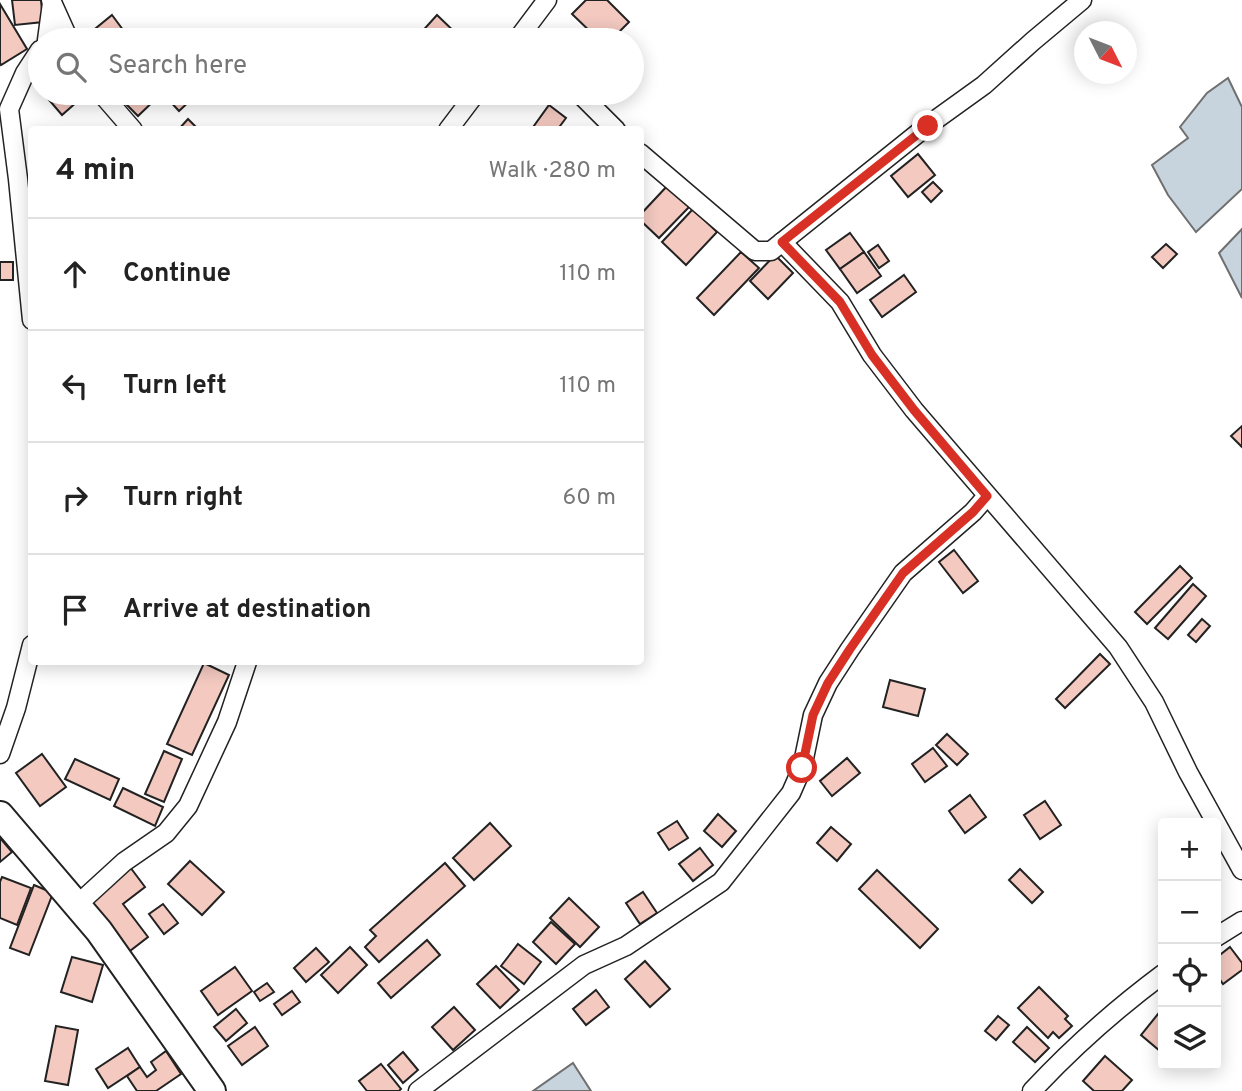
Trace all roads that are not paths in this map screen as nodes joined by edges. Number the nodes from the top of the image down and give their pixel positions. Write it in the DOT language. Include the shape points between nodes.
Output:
graph roads {
  1 [pos="547,0"];
  2 [pos="1082,0"];
  3 [pos="52,1"];
  4 [pos="49,28"];
  5 [pos="64,28"];
  6 [pos="526,28"];
  7 [pos="28,69"];
  8 [pos="111,105"];
  9 [pos="467,105"];
  10 [pos="591,105"];
  11 [pos="129,126"];
  12 [pos="451,126"];
  13 [pos="612,126"];
  14 [pos="644,155"];
  15 [pos="782,242"];
  16 [pos="28,279"];
  17 [pos="987,496"];
  18 [pos="28,661"];
  19 [pos="246,665"];
  20 [pos="0,754"];
  21 [pos="0,814"];
  22 [pos="1242,870"];
  23 [pos="77,905"];
  24 [pos="1242,921"];
  25 [pos="1221,934"];
  26 [pos="1158,978"];
  27 [pos="212,1091"];
  28 [pos="418,1091"];
  29 [pos="1032,1091"];
  1 -- 6 [label="street"];
  2 -- 15 [label="street" via="984,85"];
  3 -- 4 [label="street"];
  3 -- 5 [label="street"];
  7 -- 16 [label="street" via="9,109"];
  8 -- 11 [label="street"];
  9 -- 12 [label="street"];
  10 -- 13 [label="street"];
  14 -- 15 [label="street" via="755,251 771,251"];
  15 -- 17 [label="street" via="840,302 872,355"];
  17 -- 22 [label="street" via="1118,647 1154,702"];
  17 -- 28 [label="street" via="903,573 850,649 813,715 802,768 791,793 721,882 626,946 584,965"];
  18 -- 20 [label="street"];
  19 -- 23 [label="street" via="227,722 188,806 166,833 124,862"];
  21 -- 23 [label="street"];
  23 -- 27 [label="street"];
  24 -- 25 [label="street"];
  26 -- 29 [label="street" via="1060,1061"];
}
